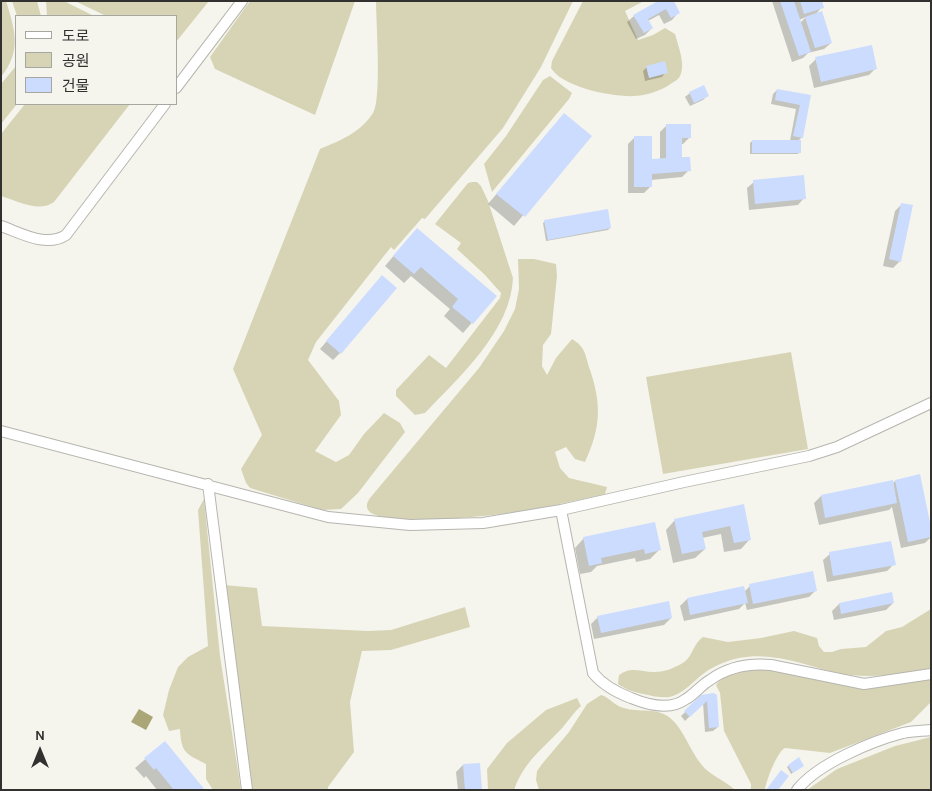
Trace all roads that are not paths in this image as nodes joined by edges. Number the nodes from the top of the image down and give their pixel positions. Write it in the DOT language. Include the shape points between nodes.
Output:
graph roads {
  1 [pos="242,1"];
  2 [pos="178,85"];
  3 [pos="164,105"];
  4 [pos="1,226"];
  5 [pos="931,403"];
  6 [pos="1,431"];
  7 [pos="208,484"];
  8 [pos="561,510"];
  9 [pos="931,674"];
  10 [pos="931,730"];
  11 [pos="247,790"];
  12 [pos="797,790"];
  1 -- 2 [label="street"];
  3 -- 4 [label="street" via="66,235 52,241"];
  5 -- 8 [label="street" via="808,456"];
  6 -- 7 [label="street"];
  7 -- 8 [label="street" via="328,517 410,525 484,523"];
  7 -- 11 [label="street"];
  8 -- 9 [label="street" via="593,673 598,680 625,696 652,705 676,704 721,673 758,664 864,684"];
  10 -- 12 [label="street" via="904,732 856,750 824,765"];
}
